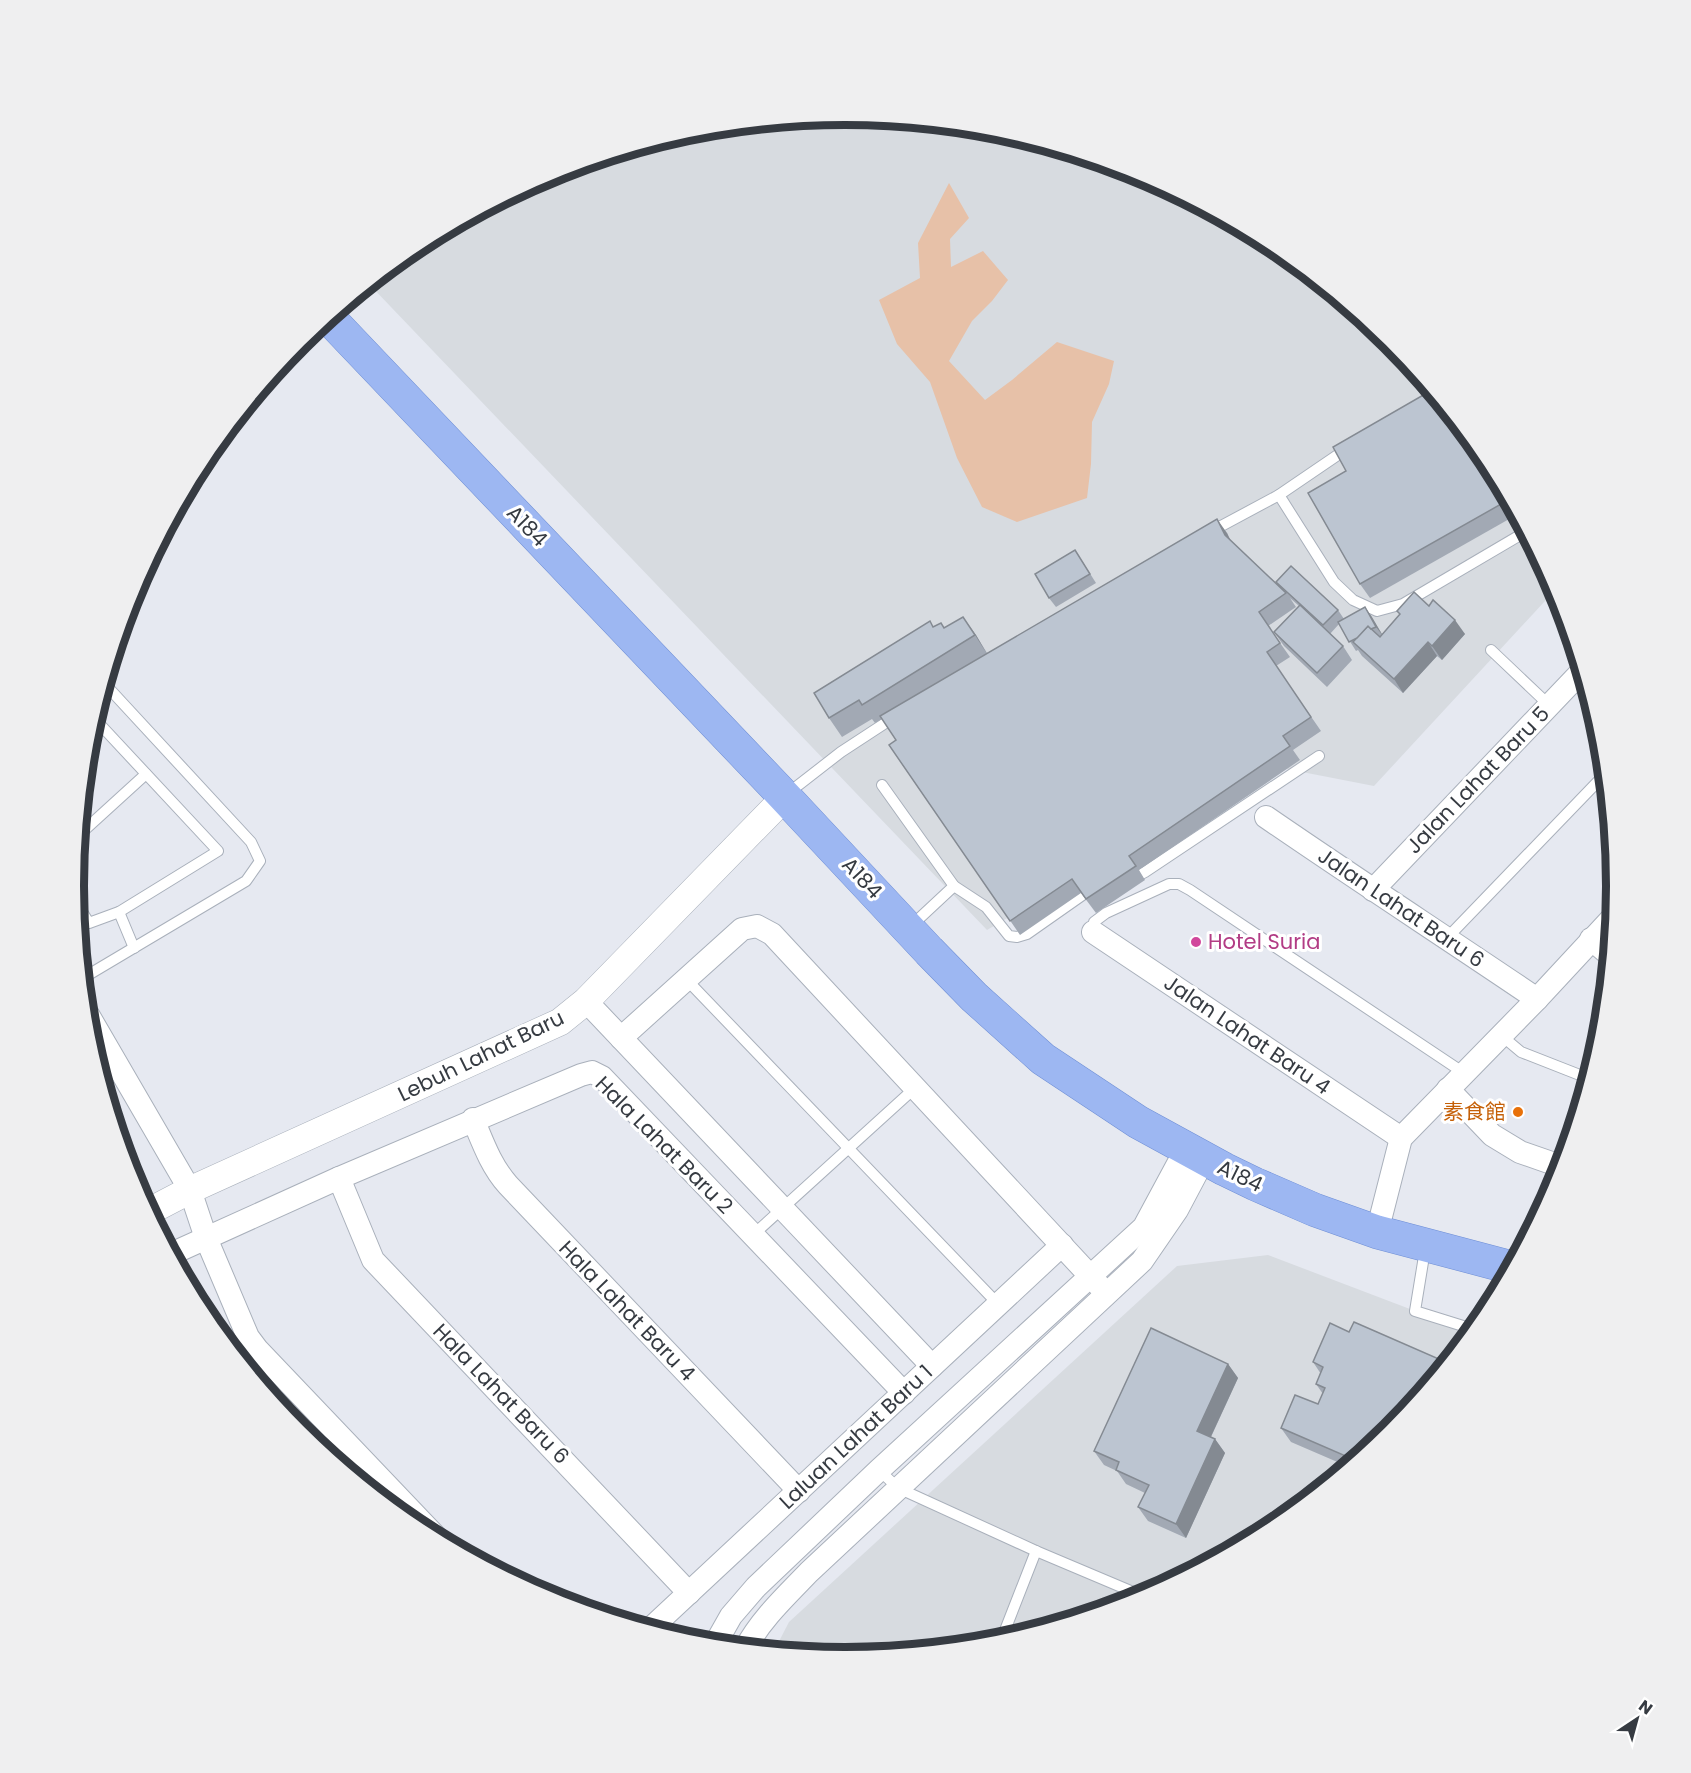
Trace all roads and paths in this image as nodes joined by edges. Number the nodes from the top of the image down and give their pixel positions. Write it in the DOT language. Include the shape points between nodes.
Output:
graph roads {
  1 [pos="334,323"];
  2 [pos="1360,441"];
  3 [pos="1279,495"];
  4 [pos="1520,535"];
  5 [pos="1199,538"];
  6 [pos="1491,650"];
  7 [pos="1577,676"];
  8 [pos="110,689"];
  9 [pos="1549,705"];
  10 [pos="905,710"];
  11 [pos="102,726"];
  12 [pos="1319,756"];
  13 [pos="146,774"];
  14 [pos="1599,780"];
  15 [pos="882,785"];
  16 [pos="785,796"];
  17 [pos="1266,817"];
  18 [pos="87,828"];
  19 [pos="1120,885"];
  20 [pos="954,886"];
  21 [pos="1373,890"];
  22 [pos="1103,891"];
  23 [pos="119,912"];
  24 [pos="85,917"];
  25 [pos="1605,925"];
  26 [pos="909,928"];
  27 [pos="1093,932"];
  28 [pos="1447,938"];
  29 [pos="1592,939"];
  30 [pos="134,948"];
  31 [pos="1604,949"];
  32 [pos="90,974"];
  33 [pos="686,979"];
  34 [pos="1537,999"];
  35 [pos="585,1001"];
  36 [pos="99,1033"];
  37 [pos="1502,1036"];
  38 [pos="621,1038"];
  39 [pos="1464,1073"];
  40 [pos="1583,1076"];
  41 [pos="916,1087"];
  42 [pos="1448,1089"];
  43 [pos="473,1119"];
  44 [pos="1401,1138"];
  45 [pos="849,1148"];
  46 [pos="1195,1154"];
  47 [pos="1554,1164"];
  48 [pos="339,1178"];
  49 [pos="190,1190"];
  50 [pos="156,1208"];
  51 [pos="783,1209"];
  52 [pos="1377,1232"];
  53 [pos="753,1235"];
  54 [pos="206,1238"];
  55 [pos="1062,1245"];
  56 [pos="1426,1245"];
  57 [pos="178,1251"];
  58 [pos="1506,1266"];
  59 [pos="1091,1276"];
  60 [pos="1106,1293"];
  61 [pos="998,1304"];
  62 [pos="1467,1327"];
  63 [pos="932,1366"];
  64 [pos="904,1393"];
  65 [pos="879,1470"];
  66 [pos="898,1488"];
  67 [pos="799,1491"];
  68 [pos="415,1515"];
  69 [pos="1036,1551"];
  70 [pos="1131,1592"];
  71 [pos="689,1593"];
  72 [pos="656,1624"];
  73 [pos="1005,1631"];
  74 [pos="719,1637"];
  75 [pos="749,1641"];
  1 -- 16 [label="main road, A184"];
  2 -- 3 [label="lane"];
  3 -- 4 [label="lane" via="1334,582 1353,600 1377,611 1403,604"];
  3 -- 5 [label="lane"];
  6 -- 9 [label="lane"];
  7 -- 9 [label="street, Jalan Lahat Baru 5"];
  8 -- 30 [label="lane" via="251,842 260,861 246,880"];
  9 -- 21 [label="street, Jalan Lahat Baru 5"];
  10 -- 16 [label="lane" via="841,752"];
  11 -- 13 [label="lane"];
  12 -- 19 [label="lane"];
  13 -- 18 [label="lane"];
  13 -- 23 [label="lane" via="218,851"];
  14 -- 28 [label="lane"];
  15 -- 20 [label="lane"];
  16 -- 26 [label="main road, A184"];
  16 -- 35 [label="street, Lebuh Lahat Baru"];
  17 -- 21 [label="street, Jalan Lahat Baru 6"];
  20 -- 22 [label="lane" via="986,907 1009,936 1017,937 1084,894"];
  20 -- 26 [label="lane"];
  21 -- 28 [label="street, Jalan Lahat Baru 6"];
  23 -- 24 [label="lane" via="89,923"];
  23 -- 30 [label="lane"];
  25 -- 29 [label="street"];
  26 -- 46 [label="main road, A184" via="974,997 1043,1059 1138,1122"];
  27 -- 39 [label="lane" via="1094,922 1106,913 1179,884"];
  27 -- 44 [label="street, Jalan Lahat Baru 4"];
  28 -- 34 [label="street, Jalan Lahat Baru 6"];
  29 -- 31 [label="street"];
  29 -- 34 [label="street"];
  30 -- 32 [label="lane"];
  33 -- 38 [label="street"];
  33 -- 41 [label="street" via="742,929 757,926 772,934"];
  33 -- 45 [label="lane"];
  34 -- 37 [label="street"];
  35 -- 38 [label="street, Hala Lahat Baru 2"];
  35 -- 49 [label="street, Lebuh Lahat Baru" via="560,1022"];
  36 -- 49 [label="street"];
  37 -- 39 [label="street"];
  37 -- 40 [label="lane" via="1521,1052"];
  38 -- 51 [label="street, Hala Lahat Baru 2"];
  39 -- 42 [label="street"];
  41 -- 45 [label="lane"];
  41 -- 55 [label="street"];
  42 -- 44 [label="street"];
  42 -- 47 [label="street" via="1492,1135 1520,1152"];
  43 -- 48 [label="street, Hala Lahat Baru 2"];
  43 -- 53 [label="street, Hala Lahat Baru 2" via="592,1072 602,1077"];
  43 -- 67 [label="street, Hala Lahat Baru 4" via="490,1160 508,1185"];
  44 -- 52 [label="street"];
  45 -- 51 [label="lane"];
  45 -- 61 [label="lane"];
  46 -- 52 [label="main road, A184" via="1285,1197"];
  46 -- 59 [label="street" via="1144,1227"];
  46 -- 60 [label="street" via="1177,1210 1158,1240 1142,1261"];
  48 -- 54 [label="street, Hala Lahat Baru 2"];
  48 -- 71 [label="street, Hala Lahat Baru 6" via="374,1260"];
  49 -- 50 [label="street, Lebuh Lahat Baru"];
  49 -- 54 [label="street"];
  51 -- 53 [label="lane"];
  51 -- 63 [label="street, Hala Lahat Baru 2"];
  52 -- 56 [label="main road, A184"];
  53 -- 64 [label="street, Hala Lahat Baru 2"];
  54 -- 57 [label="street, Hala Lahat Baru 2"];
  54 -- 68 [label="street" via="248,1337 257,1349"];
  55 -- 59 [label="street"];
  55 -- 61 [label="street, Laluan Lahat Baru 1"];
  56 -- 58 [label="main road, A184"];
  56 -- 62 [label="lane" via="1415,1311"];
  59 -- 60 [label="street"];
  59 -- 65 [label="street"];
  60 -- 66 [label="street"];
  61 -- 63 [label="street, Laluan Lahat Baru 1"];
  63 -- 64 [label="street, Laluan Lahat Baru 1"];
  64 -- 67 [label="street, Laluan Lahat Baru 1"];
  65 -- 66 [label="lane"];
  65 -- 74 [label="street" via="756,1587"];
  66 -- 69 [label="lane"];
  66 -- 75 [label="street" via="778,1604"];
  67 -- 71 [label="street, Laluan Lahat Baru 1"];
  69 -- 70 [label="lane"];
  69 -- 73 [label="lane"];
  71 -- 72 [label="street, Laluan Lahat Baru 1"];
}
